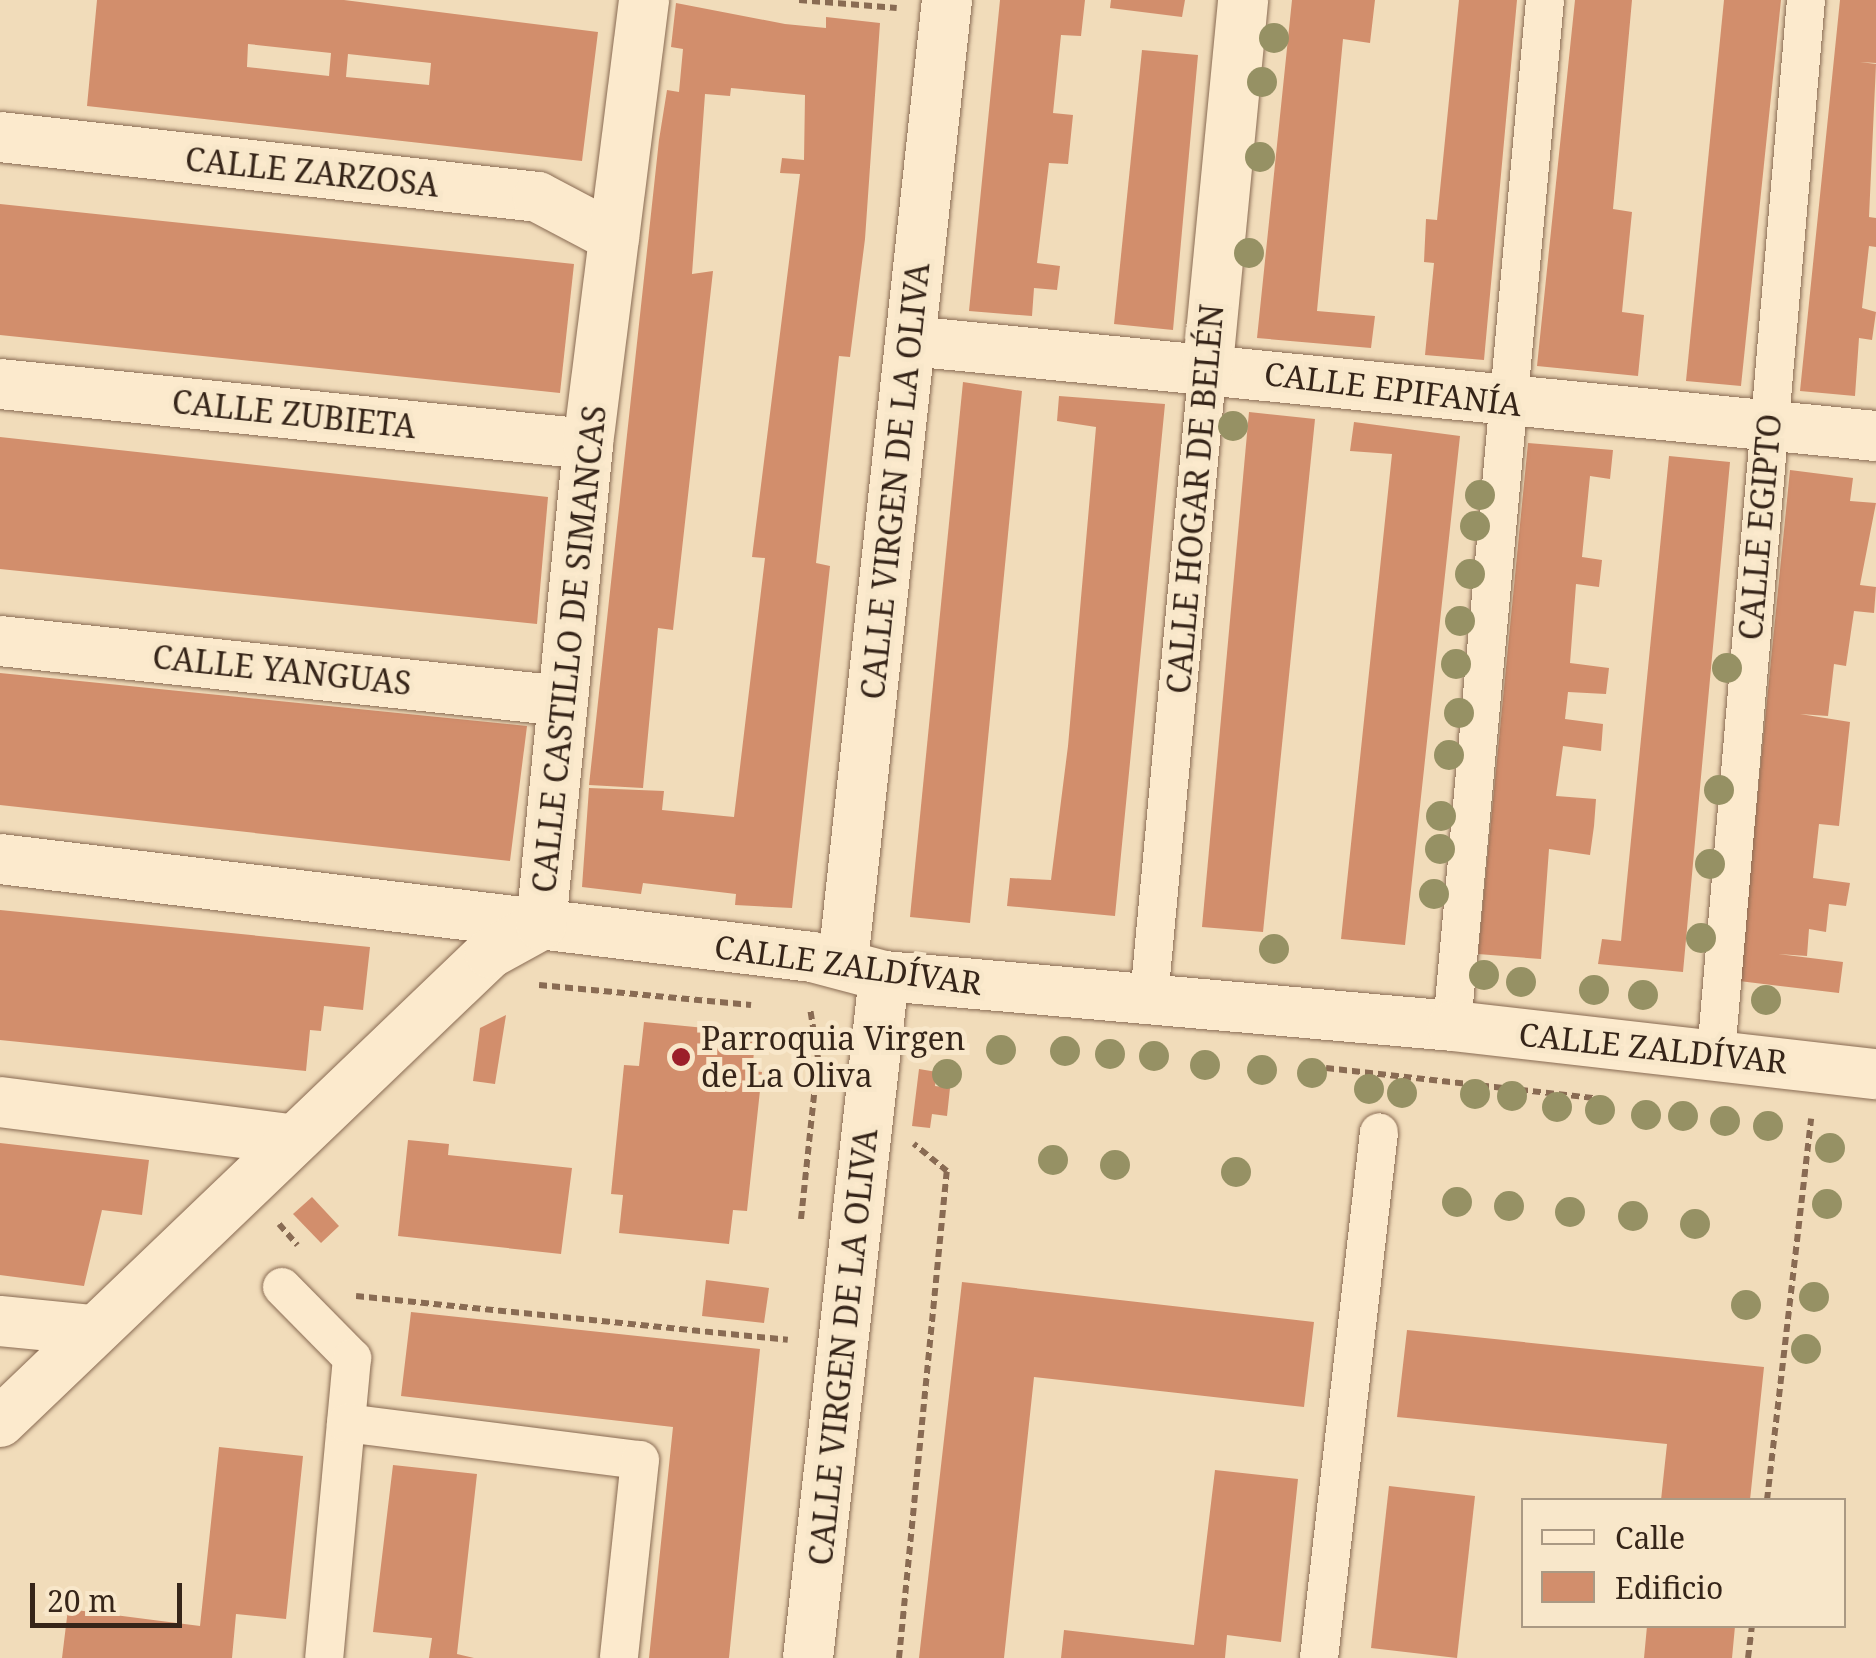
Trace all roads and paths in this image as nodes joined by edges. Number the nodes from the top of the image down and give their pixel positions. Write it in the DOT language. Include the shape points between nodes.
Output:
graph roads {
  1 [pos="644,0"];
  2 [pos="799,0"];
  3 [pos="1243,0"];
  4 [pos="1545,0"];
  5 [pos="1806,0"];
  6 [pos="926,4"];
  7 [pos="0,137"];
  8 [pos="614,238"];
  9 [pos="910,341"];
  10 [pos="1208,366"];
  11 [pos="0,384"];
  12 [pos="1505,404"];
  13 [pos="1768,428"];
  14 [pos="1876,436"];
  15 [pos="588,444"];
  16 [pos="0,641"];
  17 [pos="563,701"];
  18 [pos="0,859"];
  19 [pos="541,925"];
  20 [pos="864,969"];
  21 [pos="522,992"];
  22 [pos="1149,998"];
  23 [pos="772,1008"];
  24 [pos="791,1009"];
  25 [pos="1452,1026"];
  26 [pos="1716,1054"];
  27 [pos="1876,1074"];
  28 [pos="0,1102"];
  29 [pos="1811,1119"];
  30 [pos="1380,1132"];
  31 [pos="901,1133"];
  32 [pos="288,1139"];
  33 [pos="286,1204"];
  34 [pos="273,1217"];
  35 [pos="263,1227"];
  36 [pos="800,1227"];
  37 [pos="306,1256"];
  38 [pos="282,1287"];
  39 [pos="339,1294"];
  40 [pos="0,1321"];
  41 [pos="790,1322"];
  42 [pos="91,1330"];
  43 [pos="788,1340"];
  44 [pos="786,1360"];
  45 [pos="0,1422"];
  46 [pos="346,1423"];
  47 [pos="1767,1498"];
  48 [pos="1752,1628"];
  49 [pos="324,1658"];
  50 [pos="619,1658"];
  51 [pos="808,1658"];
  52 [pos="899,1658"];
  53 [pos="1319,1658"];
  54 [pos="1748,1658"];
  1 -- 8 [label="street, CALLE CASTILLO DE SIMANCAS"];
  2 -- 6 [label="path"];
  3 -- 10 [label="street, CALLE HOGAR DE BELÉN"];
  4 -- 12 [label="street"];
  5 -- 13 [label="street, CALLE EGIPTO"];
  6 -- 9 [label="street, CALLE VIRGEN DE LA OLIVA"];
  7 -- 8 [label="street, CALLE ZARZOSA" via="538,197"];
  8 -- 15 [label="street, CALLE CASTILLO DE SIMANCAS"];
  9 -- 10 [label="street, CALLE EPIFANÍA"];
  9 -- 20 [label="street, CALLE VIRGEN DE LA OLIVA"];
  10 -- 12 [label="street, CALLE EPIFANÍA"];
  10 -- 22 [label="street, CALLE HOGAR DE BELÉN"];
  11 -- 15 [label="street, CALLE ZUBIETA"];
  12 -- 13 [label="street, CALLE EPIFANÍA"];
  12 -- 25 [label="street"];
  13 -- 14 [label="street, CALLE EPIFANÍA"];
  13 -- 26 [label="street, CALLE EGIPTO"];
  15 -- 17 [label="street, CALLE CASTILLO DE SIMANCAS"];
  16 -- 17 [label="street, CALLE YANGUAS"];
  17 -- 19 [label="street, CALLE CASTILLO DE SIMANCAS"];
  18 -- 19 [label="street, CALLE ZALDÍVAR"];
  19 -- 20 [label="street, CALLE ZALDÍVAR"];
  19 -- 32 [label="street, CALLE CASTILLO DE SIMANCAS" via="490,953"];
  20 -- 22 [label="street, CALLE ZALDÍVAR"];
  20 -- 51 [label="street, CALLE VIRGEN DE LA OLIVA"];
  21 -- 23 [label="path" via="540,985"];
  22 -- 25 [label="street, CALLE ZALDÍVAR"];
  24 -- 36 [label="path" via="810,1011 818,1058"];
  25 -- 26 [label="street, CALLE ZALDÍVAR"];
  26 -- 27 [label="street, CALLE ZALDÍVAR"];
  28 -- 32 [label="street"];
  29 -- 47 [label="path"];
  30 -- 53 [label="street"];
  31 -- 52 [label="path" via="947,1170"];
  32 -- 42 [label="street, CALLE CASTILLO DE SIMANCAS"];
  33 -- 34 [label="path"];
  34 -- 35 [label="path"];
  34 -- 37 [label="path"];
  38 -- 46 [label="street" via="352,1358"];
  39 -- 43 [label="path"];
  40 -- 42 [label="street"];
  41 -- 43 [label="path"];
  42 -- 45 [label="street, CALLE CASTILLO DE SIMANCAS"];
  43 -- 44 [label="path"];
  46 -- 49 [label="street"];
  46 -- 50 [label="street" via="640,1460"];
  48 -- 54 [label="path"];
}
